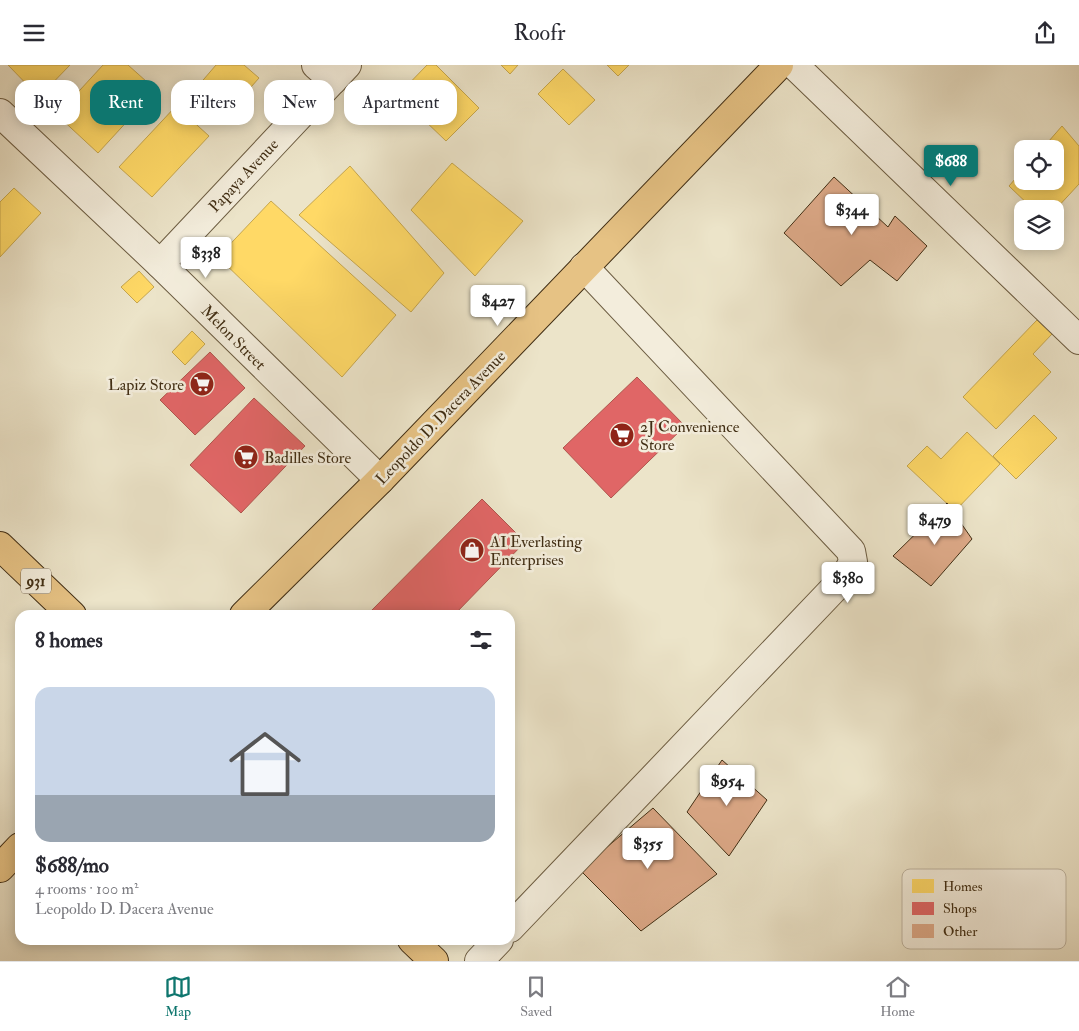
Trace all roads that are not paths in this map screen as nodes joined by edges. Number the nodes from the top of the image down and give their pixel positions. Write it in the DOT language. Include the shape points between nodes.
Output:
graph roads {
  1 [pos="779,65"];
  2 [pos="794,65"];
  3 [pos="332,70"];
  4 [pos="0,113"];
  5 [pos="160,263"];
  6 [pos="584,267"];
  7 [pos="1079,340"];
  8 [pos="380,480"];
  9 [pos="0,546"];
  10 [pos="67,610"];
  11 [pos="249,610"];
  12 [pos="15,852"];
  13 [pos="0,868"];
  14 [pos="515,923"];
  15 [pos="417,945"];
  16 [pos="494,945"];
  17 [pos="434,961"];
  18 [pos="479,961"];
  1 -- 6 [label="main road, Leopoldo D. Dacera Avenue"];
  2 -- 7 [label="street"];
  3 -- 5 [label="street, Papaya Avenue"];
  4 -- 5 [label="street, Melon Street"];
  5 -- 8 [label="street, Melon Street"];
  6 -- 8 [label="main road, Leopoldo D. Dacera Avenue"];
  6 -- 14 [label="street" via="850,551 853,562 845,577"];
  8 -- 11 [label="main road, Leopoldo D. Dacera Avenue"];
  9 -- 10 [label="main road, 931"];
  12 -- 13 [label="main road"];
  15 -- 17 [label="main road"];
  16 -- 18 [label="street"];
}
